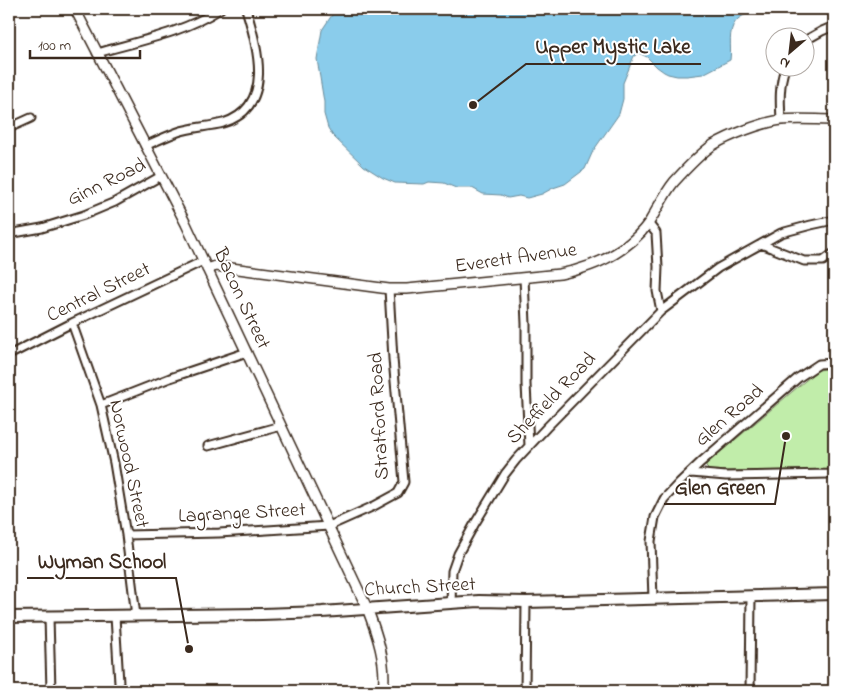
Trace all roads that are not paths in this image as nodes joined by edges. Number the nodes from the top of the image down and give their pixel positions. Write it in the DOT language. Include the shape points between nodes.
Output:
graph roads {
  1 [pos="75,9"];
  2 [pos="220,9"];
  3 [pos="246,9"];
  4 [pos="834,26"];
  5 [pos="816,34"];
  6 [pos="97,53"];
  7 [pos="782,78"];
  8 [pos="31,118"];
  9 [pos="781,120"];
  10 [pos="834,120"];
  11 [pos="9,128"];
  12 [pos="145,146"];
  13 [pos="161,176"];
  14 [pos="834,220"];
  15 [pos="648,223"];
  16 [pos="9,231"];
  17 [pos="761,244"];
  18 [pos="834,253"];
  19 [pos="205,265"];
  20 [pos="524,278"];
  21 [pos="389,289"];
  22 [pos="661,311"];
  23 [pos="72,323"];
  24 [pos="247,352"];
  25 [pos="9,355"];
  26 [pos="834,363"];
  27 [pos="101,404"];
  28 [pos="281,426"];
  29 [pos="208,446"];
  30 [pos="529,446"];
  31 [pos="691,473"];
  32 [pos="834,473"];
  33 [pos="329,526"];
  34 [pos="126,536"];
  35 [pos="834,594"];
  36 [pos="751,596"];
  37 [pos="653,599"];
  38 [pos="526,602"];
  39 [pos="451,604"];
  40 [pos="366,608"];
  41 [pos="116,616"];
  42 [pos="136,616"];
  43 [pos="9,617"];
  44 [pos="49,617"];
  45 [pos="119,684"];
  46 [pos="51,691"];
  47 [pos="382,691"];
  48 [pos="525,691"];
  49 [pos="750,691"];
  1 -- 6 [label="street, Bacon Street"];
  2 -- 6 [label="street" via="180,30"];
  3 -- 12 [label="street" via="259,71 256,93 250,104 235,118 223,123 178,132"];
  4 -- 5 [label="street"];
  6 -- 12 [label="street, Bacon Street"];
  7 -- 9 [label="street"];
  8 -- 11 [label="street"];
  9 -- 10 [label="street, Everett Avenue"];
  9 -- 15 [label="street, Everett Avenue" via="740,132 712,146 673,184"];
  12 -- 13 [label="street, Bacon Street"];
  13 -- 16 [label="street, Ginn Road" via="84,215 42,228"];
  13 -- 19 [label="street, Bacon Street"];
  14 -- 17 [label="street, Sheffield Road" via="781,233"];
  15 -- 20 [label="street, Everett Avenue" via="622,249 603,261 579,270"];
  15 -- 22 [label="street" via="656,233 657,291"];
  17 -- 18 [label="street" via="804,261 823,261"];
  17 -- 22 [label="street, Sheffield Road" via="718,268"];
  19 -- 21 [label="street, Everett Avenue"];
  19 -- 23 [label="street, Central Street"];
  19 -- 24 [label="street, Bacon Street"];
  20 -- 21 [label="street, Everett Avenue"];
  20 -- 30 [label="street"];
  21 -- 33 [label="street, Stratford Road" via="404,482 398,493"];
  22 -- 30 [label="street, Sheffield Road"];
  23 -- 25 [label="street, Central Street"];
  23 -- 27 [label="street, Norwood Street"];
  24 -- 27 [label="street"];
  24 -- 28 [label="street, Bacon Street"];
  26 -- 31 [label="street, Glen Road" via="819,364 798,378"];
  27 -- 34 [label="street, Norwood Street"];
  28 -- 29 [label="street"];
  28 -- 33 [label="street, Bacon Street"];
  30 -- 39 [label="street, Sheffield Road" via="505,474 458,554 452,571"];
  31 -- 32 [label="street" via="726,476"];
  31 -- 37 [label="street, Glen Road" via="664,499 655,517 651,541"];
  33 -- 34 [label="street, Lagrange Street"];
  33 -- 40 [label="street, Bacon Street"];
  34 -- 42 [label="street, Norwood Street"];
  35 -- 36 [label="main road, Church Street"];
  36 -- 37 [label="main road, Church Street"];
  36 -- 49 [label="street"];
  37 -- 38 [label="main road, Church Street"];
  38 -- 39 [label="main road, Church Street"];
  38 -- 48 [label="street"];
  39 -- 40 [label="main road, Church Street"];
  40 -- 42 [label="main road, Church Street"];
  40 -- 47 [label="street, Bacon Street" via="379,643 383,665"];
  41 -- 42 [label="main road, Church Street"];
  41 -- 44 [label="main road, Church Street"];
  41 -- 45 [label="street"];
  43 -- 44 [label="main road, Church Street"];
  44 -- 46 [label="street"];
}
